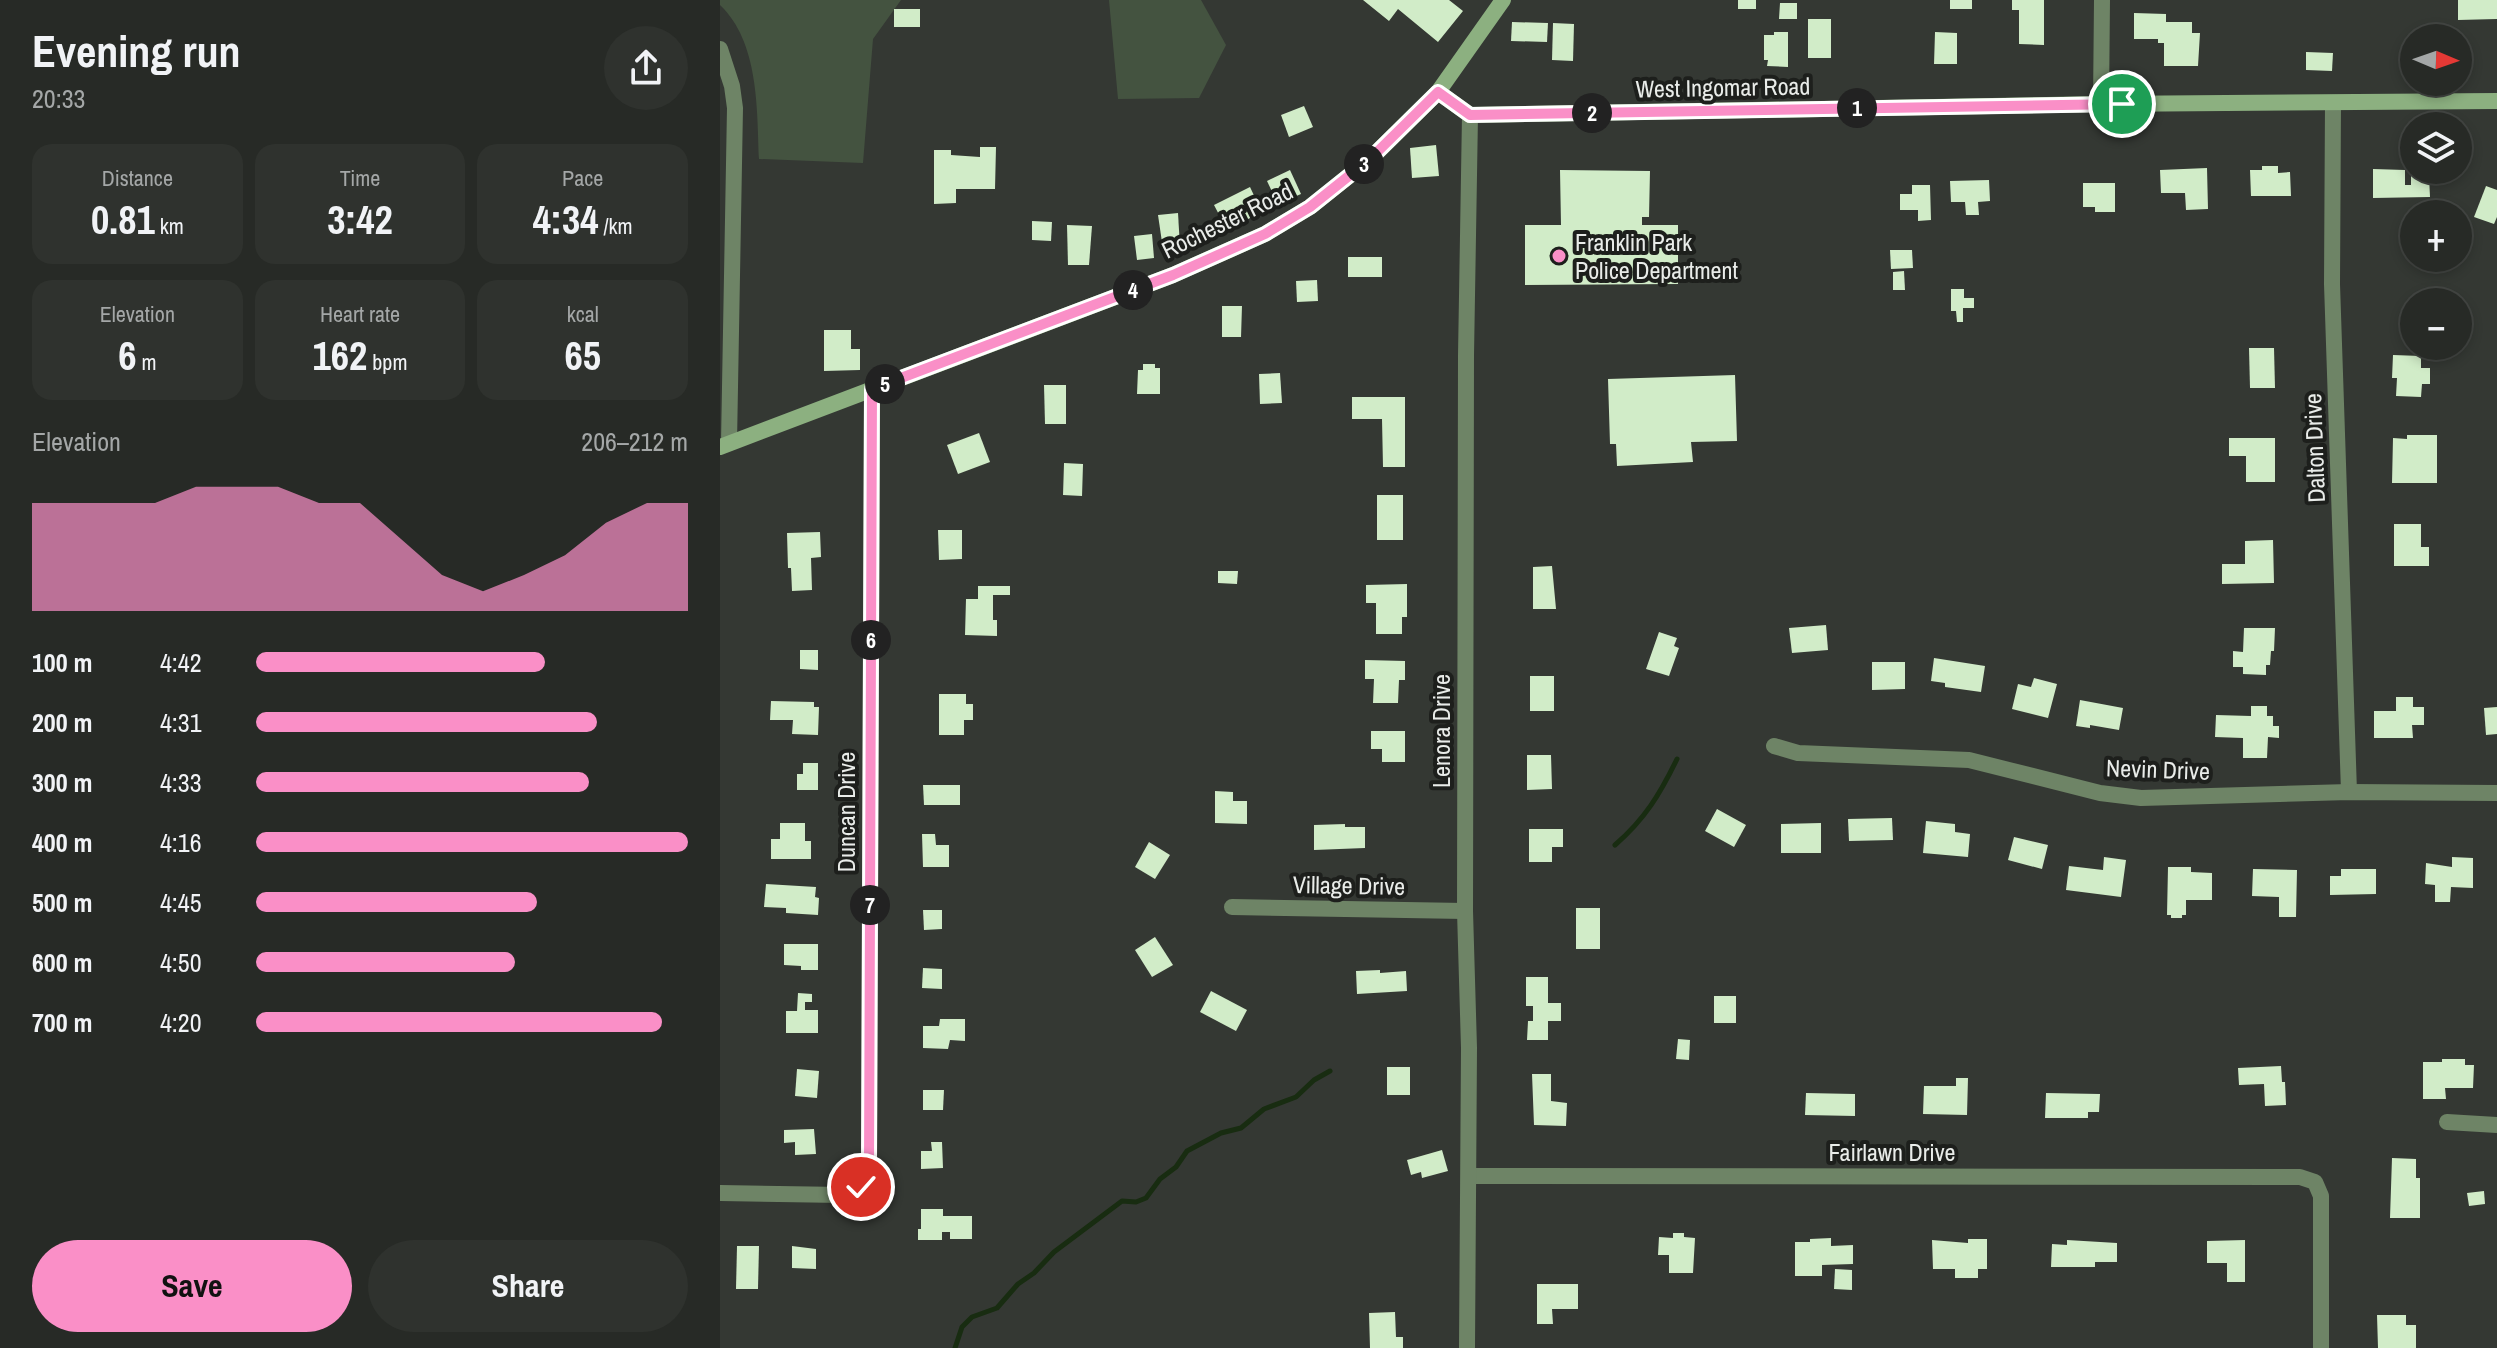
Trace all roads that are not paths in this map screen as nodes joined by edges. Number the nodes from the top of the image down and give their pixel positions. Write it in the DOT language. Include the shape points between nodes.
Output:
graph roads {
  1 [pos="1503,0"];
  2 [pos="2102,0"];
  3 [pos="720,49"];
  4 [pos="1438,92"];
  5 [pos="2497,101"];
  6 [pos="2333,103"];
  7 [pos="2101,104"];
  8 [pos="1470,115"];
  9 [pos="872,389"];
  10 [pos="725,445"];
  11 [pos="1774,746"];
  12 [pos="2349,792"];
  13 [pos="2497,793"];
  14 [pos="1232,907"];
  15 [pos="1465,911"];
  16 [pos="2447,1122"];
  17 [pos="2497,1125"];
  18 [pos="1469,1176"];
  19 [pos="720,1193"];
  20 [pos="1467,1348"];
  21 [pos="2321,1348"];
  1 -- 4 [label="street, Rochester Road"];
  2 -- 7 [label="street"];
  3 -- 10 [label="street" via="735,108"];
  4 -- 8 [label="street"];
  4 -- 9 [label="street, Rochester Road" via="1351,175 1265,234 1173,275"];
  5 -- 6 [label="street, West Ingomar Road"];
  6 -- 7 [label="street, West Ingomar Road"];
  6 -- 12 [label="street, Dalton Drive" via="2332,284"];
  7 -- 8 [label="street, West Ingomar Road"];
  8 -- 15 [label="street, Lenora Drive"];
  9 -- 10 [label="street, Rochester Road"];
  9 -- 19 [label="street, Duncan Drive" via="869,1167 861,1187 843,1195"];
  11 -- 12 [label="street, Nevin Drive" via="1798,753 1969,760 2141,798"];
  12 -- 13 [label="street, Nevin Drive"];
  14 -- 15 [label="street, Village Drive"];
  15 -- 18 [label="street, Lenora Drive"];
  16 -- 17 [label="street"];
  18 -- 20 [label="street, Lenora Drive"];
  18 -- 21 [label="street, Fairlawn Drive" via="2285,1175 2315,1182 2321,1196"];
}
